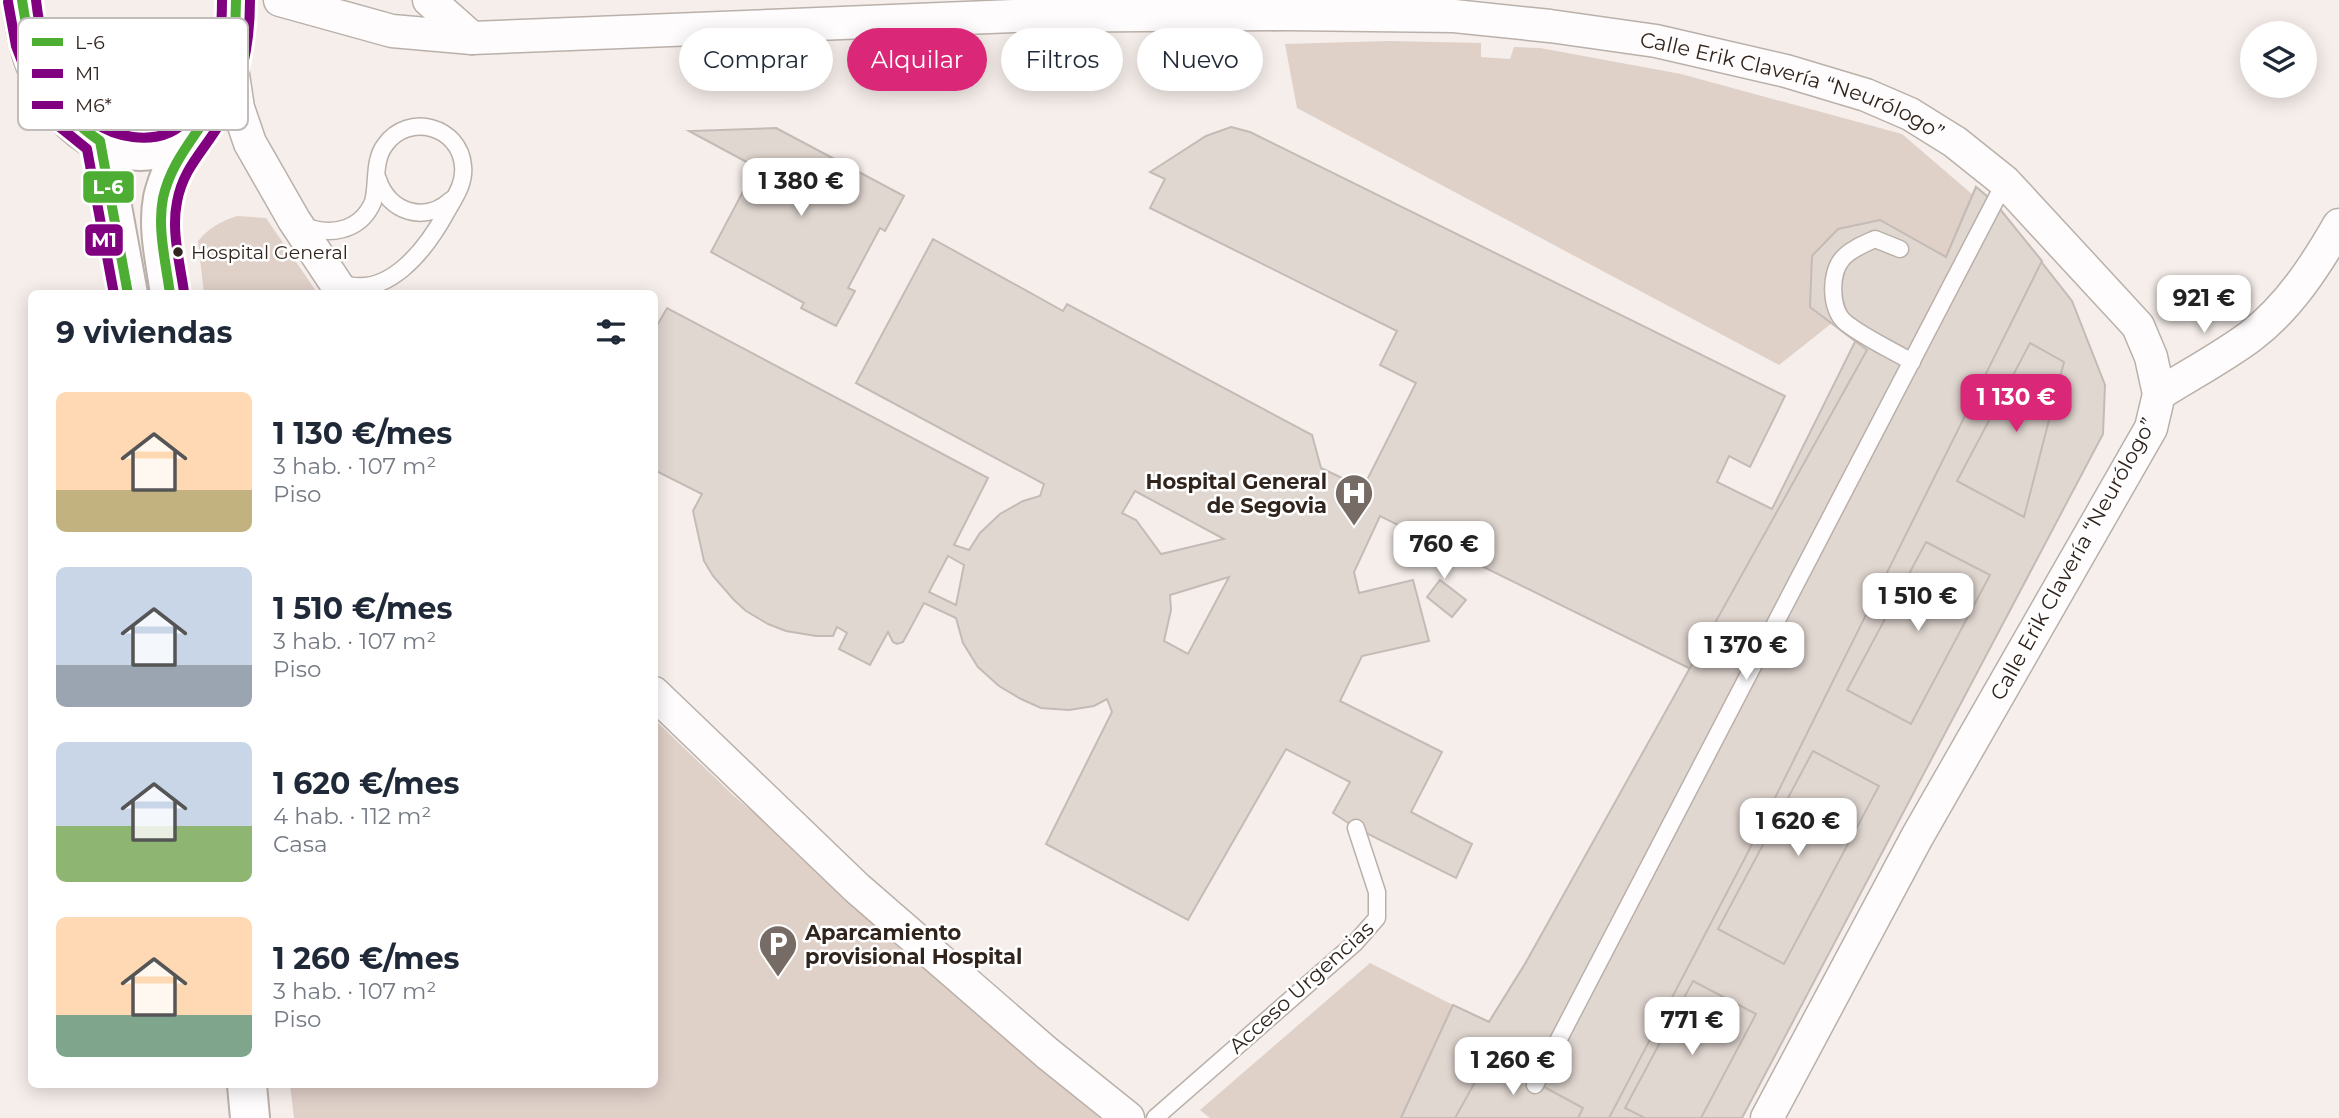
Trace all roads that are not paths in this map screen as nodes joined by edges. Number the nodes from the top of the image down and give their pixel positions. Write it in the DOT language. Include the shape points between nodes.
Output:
graph roads {
  1 [pos="22,0"];
  2 [pos="236,0"];
  3 [pos="280,0"];
  4 [pos="429,0"];
  5 [pos="25,18"];
  6 [pos="234,18"];
  7 [pos="472,38"];
  8 [pos="85,130"];
  9 [pos="193,130"];
  10 [pos="197,130"];
  11 [pos="235,130"];
  12 [pos="246,130"];
  13 [pos="100,141"];
  14 [pos="250,143"];
  15 [pos="377,177"];
  16 [pos="2005,182"];
  17 [pos="457,194"];
  18 [pos="294,220"];
  19 [pos="2339,225"];
  20 [pos="1900,249"];
  21 [pos="337,286"];
  22 [pos="127,290"];
  23 [pos="170,290"];
  24 [pos="1912,362"];
  25 [pos="2159,394"];
  26 [pos="658,697"];
  27 [pos="1356,828"];
  28 [pos="1535,1085"];
  29 [pos="247,1088"];
  30 [pos="250,1118"];
  31 [pos="1128,1118"];
  32 [pos="1155,1118"];
  33 [pos="1767,1118"];
  1 -- 5 [label="highway"];
  2 -- 6 [label="highway"];
  3 -- 7 [label="street, Calle Erik Clavería “Neurólogo”" via="393,31"];
  4 -- 7 [label="street"];
  7 -- 16 [label="street, Calle Erik Clavería “Neurólogo”" via="1014,16 1454,16 1656,41 1866,95 1910,114 1955,142"];
  8 -- 13 [label="highway"];
  9 -- 13 [label="highway" via="169,148 136,152"];
  10 -- 23 [label="highway" via="169,183 161,211"];
  11 -- 14 [label="street"];
  12 -- 14 [label="street"];
  13 -- 22 [label="highway"];
  14 -- 18 [label="street"];
  15 -- 17 [label="lane" via="389,200 411,212 437,210"];
  15 -- 17 [label="lane" via="379,154 392,136 412,127 428,127 447,135 459,150 464,170"];
  15 -- 18 [label="lane" via="369,209 355,225 324,230"];
  16 -- 24 [label="lane"];
  16 -- 25 [label="street, Calle Erik Clavería “Neurólogo”" via="2138,326"];
  17 -- 21 [label="lane" via="435,232 390,278 372,285"];
  18 -- 21 [label="street"];
  19 -- 25 [label="street" via="2316,264 2277,312 2252,335"];
  20 -- 24 [label="lane" via="1875,239 1854,249 1841,260 1832,295 1843,321"];
  24 -- 28 [label="lane"];
  25 -- 33 [label="street, Calle Erik Clavería “Neurólogo”" via="2151,428 1917,837"];
  26 -- 31 [label="street" via="858,888"];
  27 -- 32 [label="lane, Acceso Urgencias" via="1377,892 1377,918 1355,943"];
  29 -- 30 [label="highway"];
}
